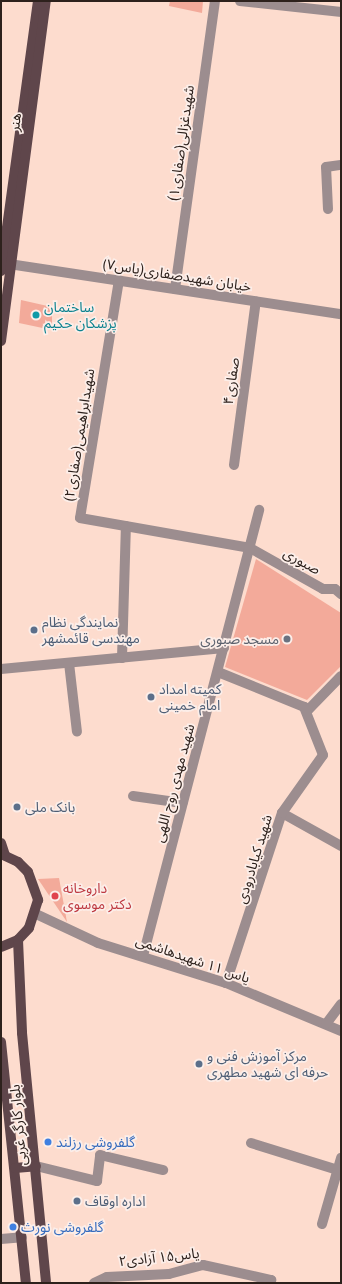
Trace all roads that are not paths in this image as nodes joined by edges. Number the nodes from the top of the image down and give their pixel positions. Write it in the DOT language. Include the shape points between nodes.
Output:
graph roads {
  1 [pos="38,1"];
  2 [pos="46,1"];
  3 [pos="215,1"];
  4 [pos="240,1"];
  5 [pos="341,12"];
  6 [pos="341,165"];
  7 [pos="328,209"];
  8 [pos="9,264"];
  9 [pos="1,271"];
  10 [pos="119,280"];
  11 [pos="175,289"];
  12 [pos="256,301"];
  13 [pos="341,314"];
  14 [pos="1,341"];
  15 [pos="234,465"];
  16 [pos="259,510"];
  17 [pos="126,526"];
  18 [pos="250,548"];
  19 [pos="339,590"];
  20 [pos="224,648"];
  21 [pos="122,658"];
  22 [pos="69,663"];
  23 [pos="1,669"];
  24 [pos="218,672"];
  25 [pos="341,676"];
  26 [pos="304,707"];
  27 [pos="77,732"];
  28 [pos="133,796"];
  29 [pos="183,803"];
  30 [pos="282,813"];
  31 [pos="1,843"];
  32 [pos="341,846"];
  33 [pos="3,855"];
  34 [pos="36,914"];
  35 [pos="18,940"];
  36 [pos="1,947"];
  37 [pos="143,956"];
  38 [pos="226,983"];
  39 [pos="341,1004"];
  40 [pos="326,1024"];
  41 [pos="341,1031"];
  42 [pos="1,1042"];
  43 [pos="251,1143"];
  44 [pos="341,1158"];
  45 [pos="36,1166"];
  46 [pos="15,1168"];
  47 [pos="163,1170"];
  48 [pos="339,1170"];
  49 [pos="322,1224"];
  50 [pos="22,1237"];
  51 [pos="1,1239"];
  52 [pos="169,1278"];
  53 [pos="26,1283"];
  54 [pos="46,1283"];
  55 [pos="94,1283"];
  56 [pos="271,1283"];
  1 -- 9 [label="main road"];
  2 -- 8 [label="main road, هنر"];
  3 -- 11 [label="street, شهیدغزالی(صفاری۱)"];
  4 -- 5 [label="street"];
  6 -- 7 [label="street" via="326,167"];
  8 -- 10 [label="street, خیابان شهیدصفاری(یاس۷)"];
  8 -- 14 [label="main road, هنر"];
  10 -- 11 [label="street, خیابان شهیدصفاری(یاس۷)"];
  10 -- 17 [label="street, شهیدابراهیمی(صفاری۲)" via="80,518"];
  11 -- 12 [label="street, خیابان شهیدصفاری(یاس۷)"];
  12 -- 13 [label="street, خیابان شهیدصفاری(یاس۷)"];
  12 -- 15 [label="street, صفاری۴"];
  16 -- 18 [label="street, شهید مهدی روح اللهی"];
  17 -- 18 [label="street, شهیدابراهیمی(صفاری۲)"];
  17 -- 21 [label="street"];
  18 -- 19 [label="street, صبوری" via="323,589"];
  18 -- 20 [label="street, شهید مهدی روح اللهی"];
  20 -- 21 [label="street"];
  20 -- 24 [label="street, شهید مهدی روح اللهی"];
  21 -- 22 [label="street"];
  22 -- 23 [label="street"];
  22 -- 27 [label="street"];
  24 -- 26 [label="street"];
  24 -- 29 [label="street, شهید مهدی روح اللهی"];
  25 -- 26 [label="street" via="309,709"];
  26 -- 30 [label="street, شهید کیابادرودی" via="323,755"];
  28 -- 29 [label="street"];
  29 -- 37 [label="street, شهید مهدی روح اللهی"];
  30 -- 32 [label="street"];
  30 -- 38 [label="street, شهید کیابادرودی"];
  31 -- 33 [label="main road"];
  33 -- 34 [label="main road" via="18,862 32,879 38,900"];
  34 -- 35 [label="main road"];
  34 -- 37 [label="street, یاس ۱۱ شهیدهاشمی" via="98,943"];
  35 -- 36 [label="main road"];
  35 -- 45 [label="main road, بلوار کارگر غربی" via="22,1033"];
  37 -- 38 [label="street, یاس ۱۱ شهیدهاشمی"];
  38 -- 40 [label="street, یاس ۱۱ شهیدهاشمی"];
  39 -- 40 [label="street"];
  40 -- 41 [label="street, یاس ۱۱ شهیدهاشمی"];
  42 -- 46 [label="main road, بلوار کارگر غربی"];
  43 -- 48 [label="street"];
  44 -- 48 [label="street"];
  45 -- 46 [label="main road"];
  45 -- 47 [label="street" via="97,1181 100,1155"];
  45 -- 54 [label="main road, بلوار کارگر غربی"];
  46 -- 50 [label="main road, بلوار کارگر غربی"];
  48 -- 49 [label="street"];
  50 -- 51 [label="street"];
  50 -- 53 [label="main road, بلوار کارگر غربی"];
  52 -- 55 [label="street, یاس۱۵ آزادی۲" via="107,1277"];
  52 -- 56 [label="street, یاس۱۵ آزادی۲" via="203,1265 271,1280"];
}
